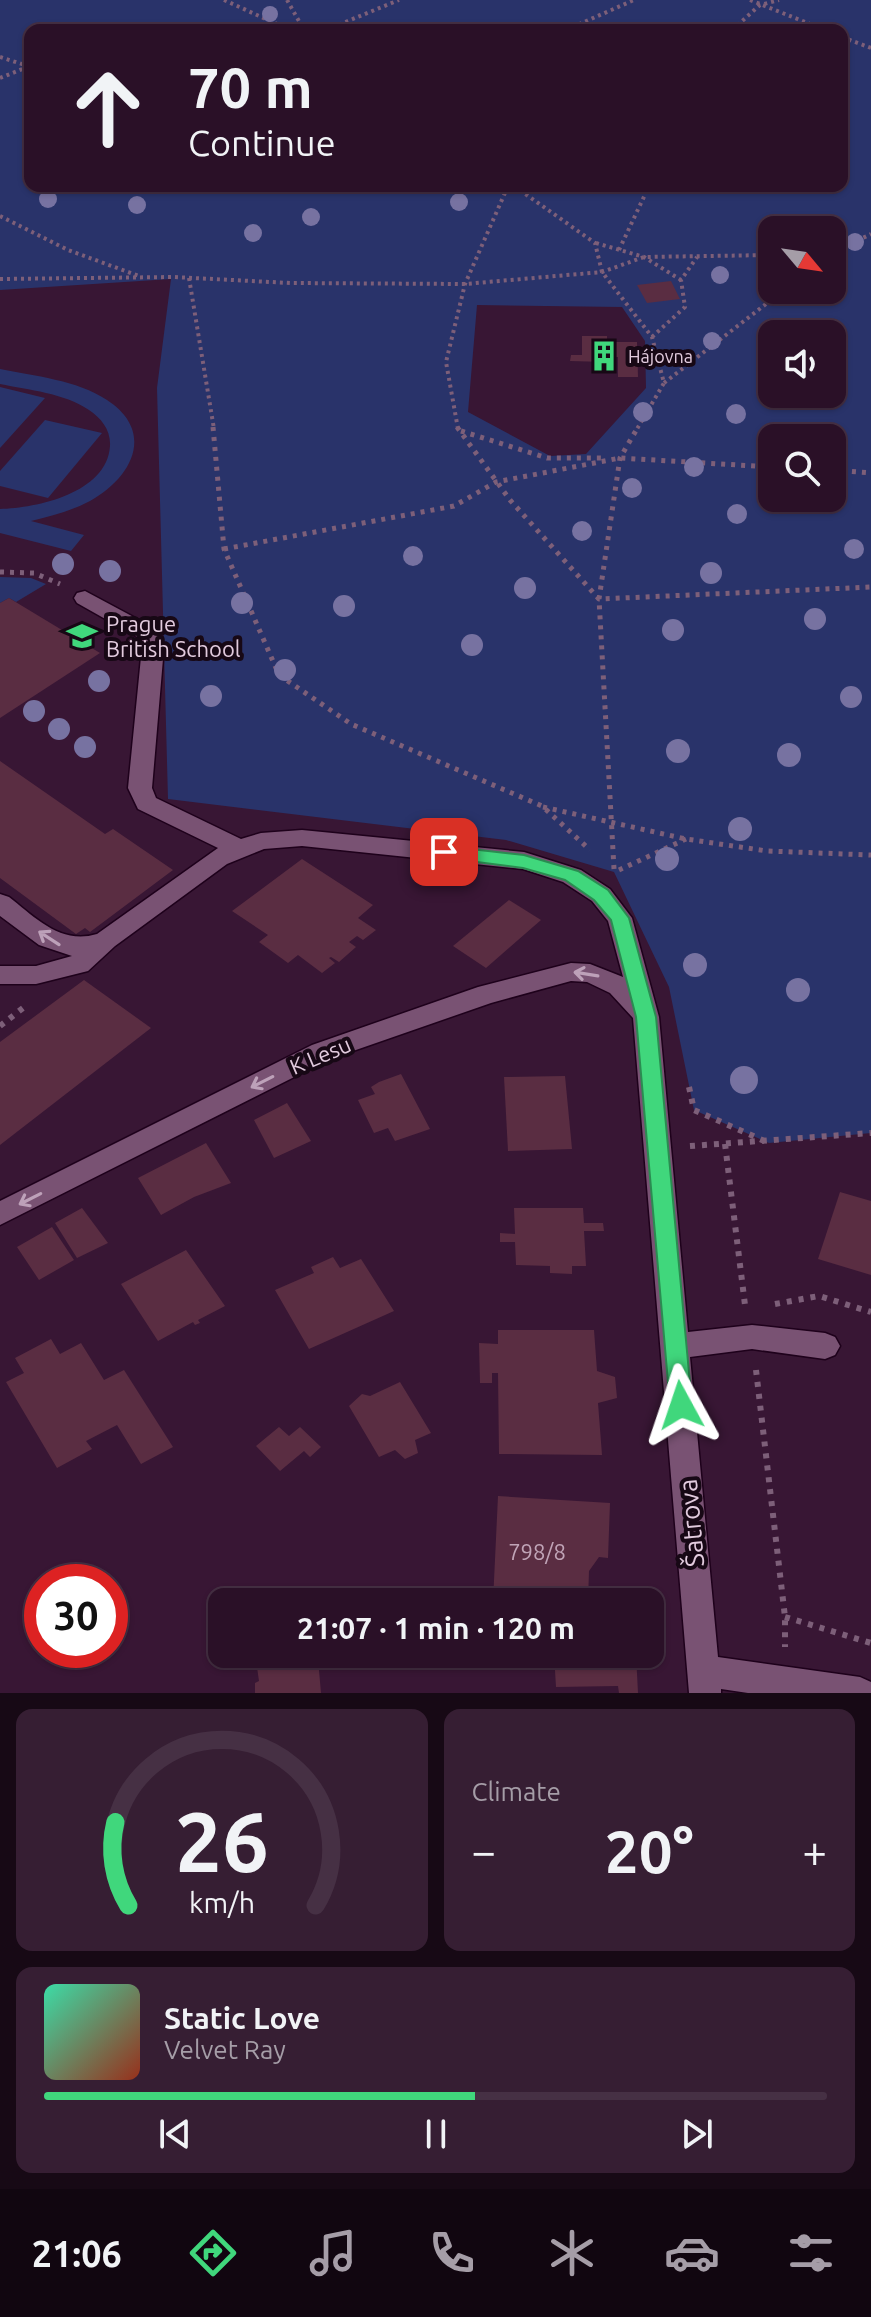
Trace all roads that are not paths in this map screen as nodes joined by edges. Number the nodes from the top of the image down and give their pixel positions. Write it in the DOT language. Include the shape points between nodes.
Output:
graph roads {
  1 [pos="85,598"];
  2 [pos="238,848"];
  3 [pos="0,903"];
  4 [pos="106,940"];
  5 [pos="0,975"];
  6 [pos="646,1017"];
  7 [pos="0,1214"];
  8 [pos="676,1346"];
  9 [pos="825,1346"];
  10 [pos="704,1682"];
  11 [pos="860,1693"];
  1 -- 2 [label="street" via="148,634 153,647 140,788 146,803"];
  2 -- 4 [label="street, Šatrova"];
  2 -- 6 [label="street, Šatrova" via="281,837 302,838 512,859 572,876 601,895 620,918"];
  4 -- 3 [label="street, one-way" via="80,948 62,946"];
  4 -- 5 [label="street, Šatrova" via="88,958 66,969"];
  6 -- 7 [label="street, K Lesu, one-way" via="619,986 590,973 571,972 487,994 321,1052"];
  6 -- 8 [label="street, Šatrova"];
  8 -- 9 [label="street" via="752,1337"];
  8 -- 10 [label="street, Šatrova"];
  10 -- 11 [label="street" via="786,1682"];
}
